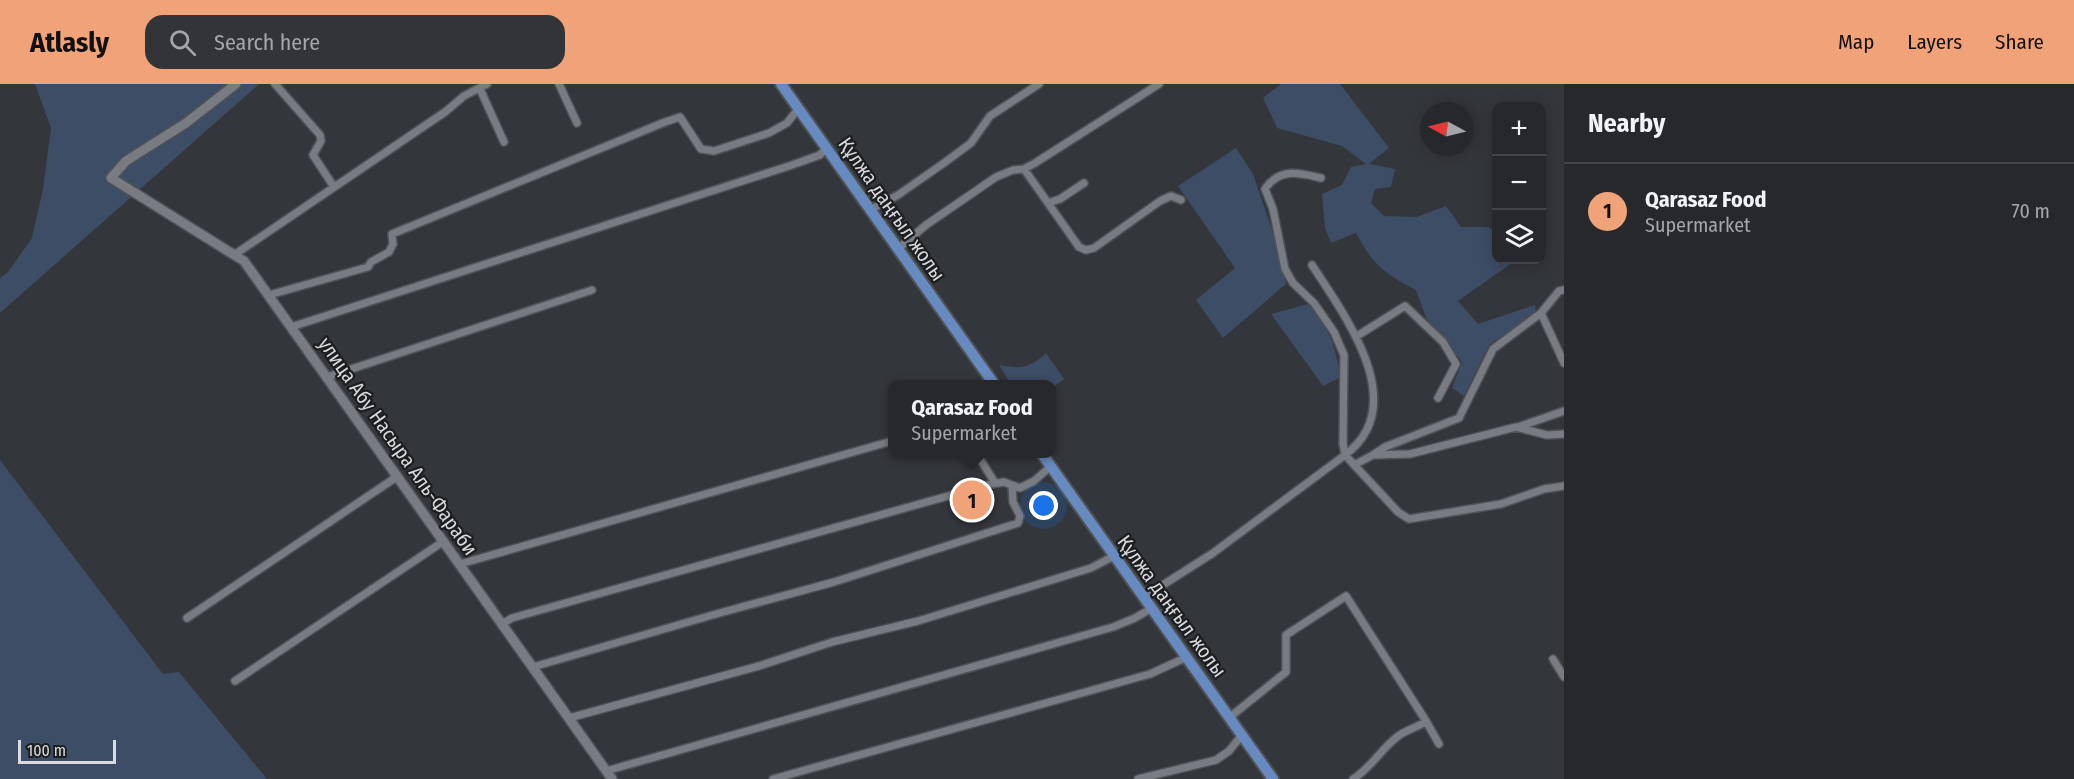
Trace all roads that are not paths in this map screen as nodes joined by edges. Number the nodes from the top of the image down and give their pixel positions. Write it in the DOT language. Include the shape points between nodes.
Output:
graph roads {
  1 [pos="236,84"];
  2 [pos="275,84"];
  3 [pos="487,84"];
  4 [pos="559,84"];
  5 [pos="781,84"];
  6 [pos="1039,84"];
  7 [pos="1159,84"];
  8 [pos="480,89"];
  9 [pos="798,109"];
  10 [pos="577,123"];
  11 [pos="504,142"];
  12 [pos="826,148"];
  13 [pos="1024,169"];
  14 [pos="1321,178"];
  15 [pos="1084,183"];
  16 [pos="334,187"];
  17 [pos="1181,200"];
  18 [pos="1048,203"];
  19 [pos="870,210"];
  20 [pos="898,249"];
  21 [pos="234,255"];
  22 [pos="1312,265"];
  23 [pos="592,290"];
  24 [pos="1564,290"];
  25 [pos="268,295"];
  26 [pos="1541,313"];
  27 [pos="291,327"];
  28 [pos="1357,336"];
  29 [pos="1564,363"];
  30 [pos="327,377"];
  31 [pos="991,380"];
  32 [pos="1438,398"];
  33 [pos="1564,411"];
  34 [pos="1516,427"];
  35 [pos="1564,434"];
  36 [pos="888,442"];
  37 [pos="1345,455"];
  38 [pos="1374,455"];
  39 [pos="979,458"];
  40 [pos="1045,458"];
  41 [pos="1354,465"];
  42 [pos="1051,466"];
  43 [pos="398,476"];
  44 [pos="995,483"];
  45 [pos="1012,486"];
  46 [pos="1564,486"];
  47 [pos="444,541"];
  48 [pos="1114,556"];
  49 [pos="460,564"];
  50 [pos="1144,597"];
  51 [pos="1152,608"];
  52 [pos="187,618"];
  53 [pos="502,624"];
  54 [pos="1187,657"];
  55 [pos="1553,659"];
  56 [pos="532,667"];
  57 [pos="1564,677"];
  58 [pos="235,681"];
  59 [pos="1230,717"];
  60 [pos="569,718"];
  61 [pos="1426,721"];
  62 [pos="1242,735"];
  63 [pos="1439,744"];
  64 [pos="609,775"];
  65 [pos="773,779"];
  66 [pos="1138,779"];
  67 [pos="1273,779"];
  68 [pos="1353,779"];
  1 -- 21 [label="street, улица Абу Насыра Аль-Фараби" via="186,123 126,160 111,178"];
  2 -- 16 [label="street" via="321,135 313,154"];
  3 -- 8 [label="street"];
  4 -- 10 [label="street"];
  5 -- 9 [label="main road, Құлжа даңғыл жолы"];
  6 -- 19 [label="street" via="990,116 971,143 944,164"];
  7 -- 13 [label="street"];
  8 -- 11 [label="street"];
  8 -- 16 [label="street" via="464,96"];
  9 -- 12 [label="main road, Құлжа даңғыл жолы"];
  9 -- 25 [label="street" via="788,123 769,133 714,151 701,149 680,117 665,122 392,234 389,252 360,271"];
  12 -- 19 [label="main road, Құлжа даңғыл жолы"];
  12 -- 27 [label="street" via="820,155 792,165"];
  13 -- 18 [label="street"];
  13 -- 20 [label="street" via="996,177"];
  14 -- 37 [label="street" via="1287,173 1272,179 1265,189 1285,269 1334,332 1344,355"];
  15 -- 18 [label="street"];
  16 -- 21 [label="street"];
  17 -- 18 [label="street" via="1171,196 1160,201 1086,250 1079,247"];
  19 -- 20 [label="main road, Құлжа даңғыл жолы"];
  20 -- 31 [label="main road, Құлжа даңғыл жолы"];
  21 -- 25 [label="street, улица Абу Насыра Аль-Фараби" via="244,261"];
  22 -- 28 [label="street"];
  23 -- 30 [label="street"];
  24 -- 26 [label="street"];
  25 -- 27 [label="street, улица Абу Насыра Аль-Фараби"];
  26 -- 29 [label="street"];
  26 -- 38 [label="street" via="1493,349 1459,418 1384,447"];
  27 -- 30 [label="street, улица Абу Насыра Аль-Фараби"];
  28 -- 32 [label="street" via="1405,306 1443,342 1456,364"];
  28 -- 37 [label="street" via="1375,399 1370,424 1358,445"];
  30 -- 43 [label="street, улица Абу Насыра Аль-Фараби"];
  33 -- 34 [label="street"];
  34 -- 35 [label="street" via="1547,435"];
  34 -- 38 [label="street" via="1410,454"];
  36 -- 49 [label="street"];
  37 -- 41 [label="street"];
  37 -- 50 [label="street" via="1213,553"];
  38 -- 41 [label="street"];
  39 -- 44 [label="street"];
  40 -- 42 [label="main road, Құлжа даңғыл жолы"];
  41 -- 46 [label="street" via="1409,519 1501,504"];
  42 -- 45 [label="street" via="1027,485"];
  42 -- 48 [label="main road, Құлжа даңғыл жолы"];
  43 -- 47 [label="street, улица Абу Насыра Аль-Фараби"];
  43 -- 52 [label="street"];
  44 -- 45 [label="street"];
  44 -- 53 [label="street" via="512,618"];
  45 -- 56 [label="street" via="1013,502 1020,516 1018,523 834,582"];
  47 -- 49 [label="street, улица Абу Насыра Аль-Фараби"];
  47 -- 58 [label="street"];
  48 -- 50 [label="main road, Құлжа даңғыл жолы"];
  48 -- 60 [label="street" via="1091,568 918,621"];
  49 -- 53 [label="street, улица Абу Насыра Аль-Фараби"];
  50 -- 51 [label="main road, Құлжа даңғыл жолы"];
  51 -- 54 [label="main road, Құлжа даңғыл жолы"];
  51 -- 64 [label="street" via="1113,627"];
  53 -- 56 [label="street, улица Абу Насыра Аль-Фараби"];
  54 -- 59 [label="main road, Құлжа даңғыл жолы"];
  54 -- 65 [label="street" via="1150,674"];
  55 -- 57 [label="street"];
  56 -- 60 [label="street, улица Абу Насыра Аль-Фараби"];
  59 -- 61 [label="street" via="1286,672 1286,635 1346,596"];
  59 -- 62 [label="main road, Құлжа даңғыл жолы"];
  60 -- 64 [label="street, улица Абу Насыра Аль-Фараби"];
  61 -- 63 [label="street"];
  61 -- 68 [label="street" via="1398,735"];
  62 -- 66 [label="street" via="1216,760"];
  62 -- 67 [label="main road, Құлжа даңғыл жолы"];
}
